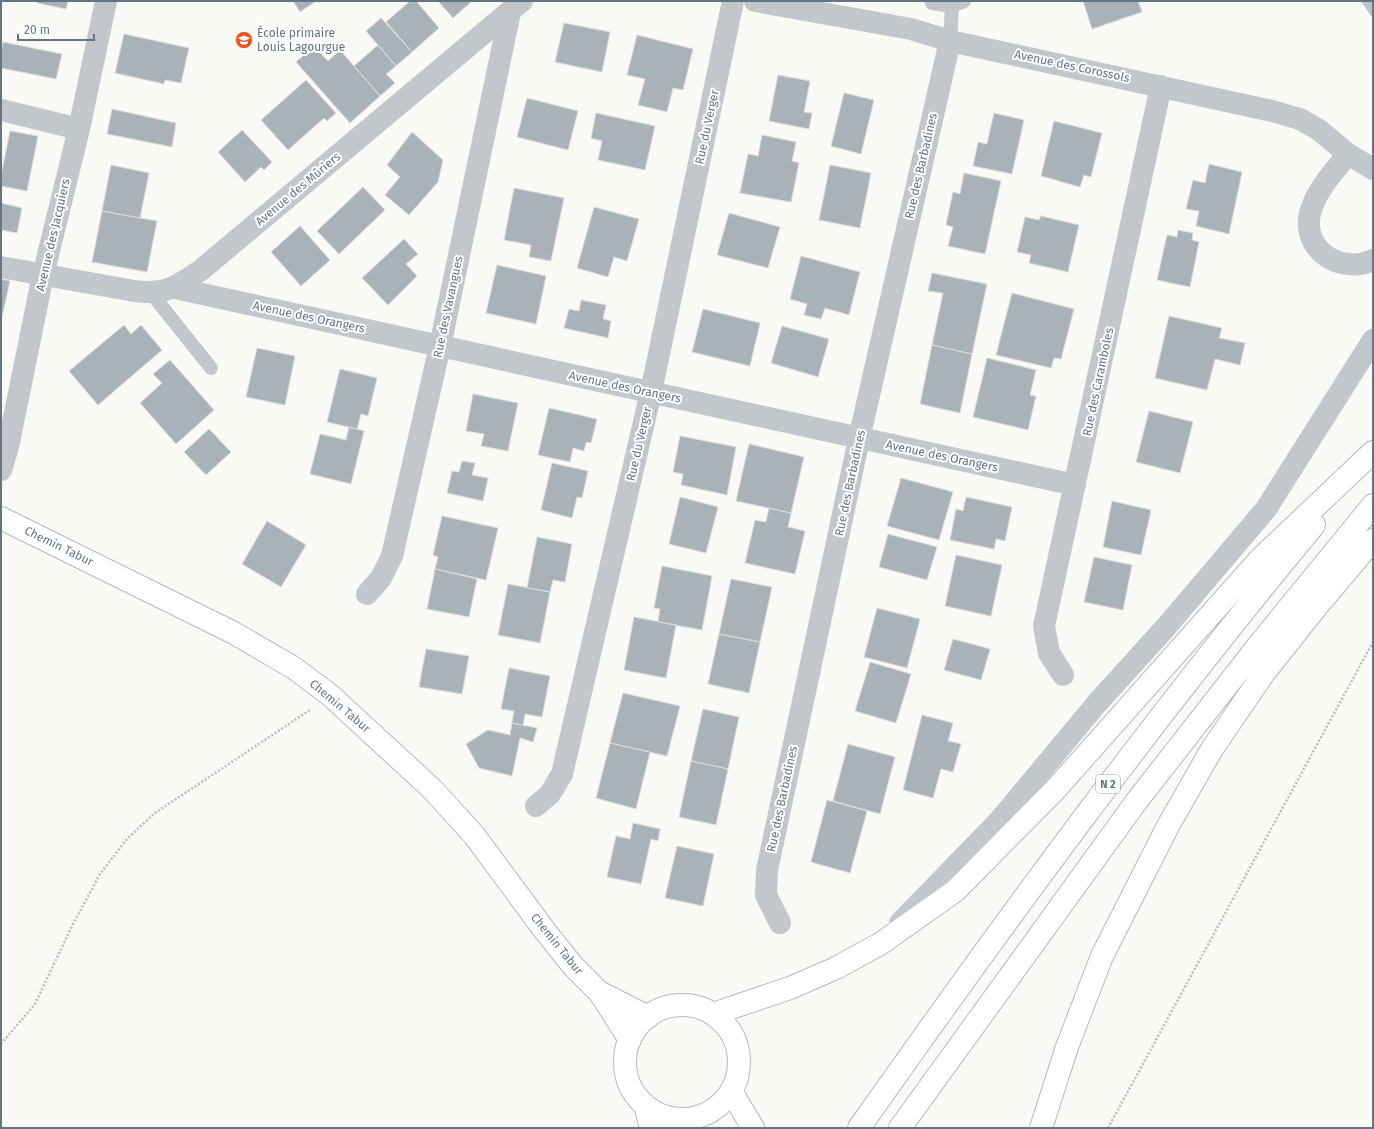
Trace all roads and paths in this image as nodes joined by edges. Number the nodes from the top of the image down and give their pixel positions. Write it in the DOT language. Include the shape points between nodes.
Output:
graph roads {
  1 [pos="106,1"];
  2 [pos="733,1"];
  3 [pos="755,1"];
  4 [pos="932,3"];
  5 [pos="958,4"];
  6 [pos="516,6"];
  7 [pos="950,41"];
  8 [pos="1161,86"];
  9 [pos="1,110"];
  10 [pos="79,129"];
  11 [pos="1348,154"];
  12 [pos="1373,169"];
  13 [pos="1373,260"];
  14 [pos="1,267"];
  15 [pos="43,275"];
  16 [pos="175,288"];
  17 [pos="151,293"];
  18 [pos="1373,340"];
  19 [pos="440,346"];
  20 [pos="210,368"];
  21 [pos="651,392"];
  22 [pos="859,439"];
  23 [pos="1373,452"];
  24 [pos="1,470"];
  25 [pos="1076,485"];
  26 [pos="1373,505"];
  27 [pos="1,518"];
  28 [pos="1373,540"];
  29 [pos="367,594"];
  30 [pos="1373,642"];
  31 [pos="1063,675"];
  32 [pos="330,695"];
  33 [pos="536,806"];
  34 [pos="780,923"];
  35 [pos="880,944"];
  36 [pos="600,993"];
  37 [pos="713,1014"];
  38 [pos="648,1017"];
  39 [pos="630,1040"];
  40 [pos="1,1044"];
  41 [pos="731,1091"];
  42 [pos="645,1105"];
  43 [pos="710,1111"];
  44 [pos="651,1128"];
  45 [pos="748,1128"];
  46 [pos="753,1128"];
  47 [pos="859,1128"];
  48 [pos="900,1128"];
  49 [pos="1041,1128"];
  50 [pos="1108,1128"];
  1 -- 10 [label="street, Avenue des Jacquiers"];
  2 -- 21 [label="street, Rue du Verger"];
  3 -- 7 [label="street, Avenue des Corossols" via="911,29"];
  4 -- 5 [label="lane"];
  5 -- 7 [label="lane"];
  6 -- 16 [label="street, Avenue des Mûriers" via="201,270"];
  6 -- 19 [label="street, Rue des Vavangues"];
  7 -- 8 [label="street, Avenue des Corossols"];
  7 -- 22 [label="street, Rue des Barbadines"];
  8 -- 11 [label="street, Avenue des Corossols" via="1300,119 1319,130"];
  8 -- 25 [label="street, Rue des Caramboles"];
  9 -- 10 [label="street"];
  10 -- 15 [label="street, Avenue des Jacquiers"];
  11 -- 12 [label="street, Avenue des Corossols"];
  11 -- 13 [label="street" via="1324,183 1311,208 1309,230 1318,251 1333,261 1344,265 1364,264"];
  14 -- 15 [label="street, Avenue des Mûriers"];
  15 -- 17 [label="street, Avenue des Mûriers"];
  15 -- 24 [label="street, Avenue des Jacquiers"];
  16 -- 17 [label="street, Avenue des Mûriers"];
  16 -- 19 [label="street, Avenue des Orangers"];
  17 -- 20 [label="lane"];
  18 -- 35 [label="street" via="1266,508 1000,820"];
  19 -- 21 [label="street, Avenue des Orangers"];
  19 -- 29 [label="street, Rue des Vavangues" via="392,556 381,578"];
  21 -- 22 [label="street, Avenue des Orangers"];
  21 -- 33 [label="street, Rue du Verger" via="562,774 550,794"];
  22 -- 25 [label="street, Avenue des Orangers"];
  22 -- 34 [label="street, Rue des Barbadines" via="767,870 766,896"];
  23 -- 35 [label="main road" via="1260,559 1054,791 1000,847 955,891"];
  23 -- 47 [label="main road, N 2" via="1233,622 1112,778 966,976"];
  25 -- 31 [label="street, Rue des Caramboles" via="1044,626 1049,653"];
  26 -- 48 [label="main road" via="1260,642 1136,802"];
  27 -- 32 [label="main road, Chemin Tabur" via="234,633 294,668"];
  28 -- 49 [label="main road" via="1264,673 1212,749 1172,820 1102,956 1067,1047"];
  30 -- 50 [label="path"];
  32 -- 36 [label="main road, Chemin Tabur" via="432,789 474,835 545,931 573,966"];
  32 -- 40 [label="path" via="310,711 155,813 127,839 100,874 35,1004"];
  35 -- 37 [label="main road" via="836,968 790,988"];
  36 -- 38 [label="main road, Chemin Tabur"];
  36 -- 39 [label="main road, Chemin Tabur"];
  37 -- 38 [label="main road" via="696,1006 677,1005 659,1010"];
  37 -- 41 [label="main road" via="727,1026 736,1042 739,1060 737,1079"];
  38 -- 39 [label="main road" via="643,1020"];
  39 -- 42 [label="main road" via="626,1054 626,1073 633,1090"];
  41 -- 43 [label="main road"];
  41 -- 46 [label="main road"];
  42 -- 43 [label="main road" via="660,1115 679,1119 698,1117"];
  42 -- 44 [label="main road"];
  43 -- 45 [label="main road"];
}
